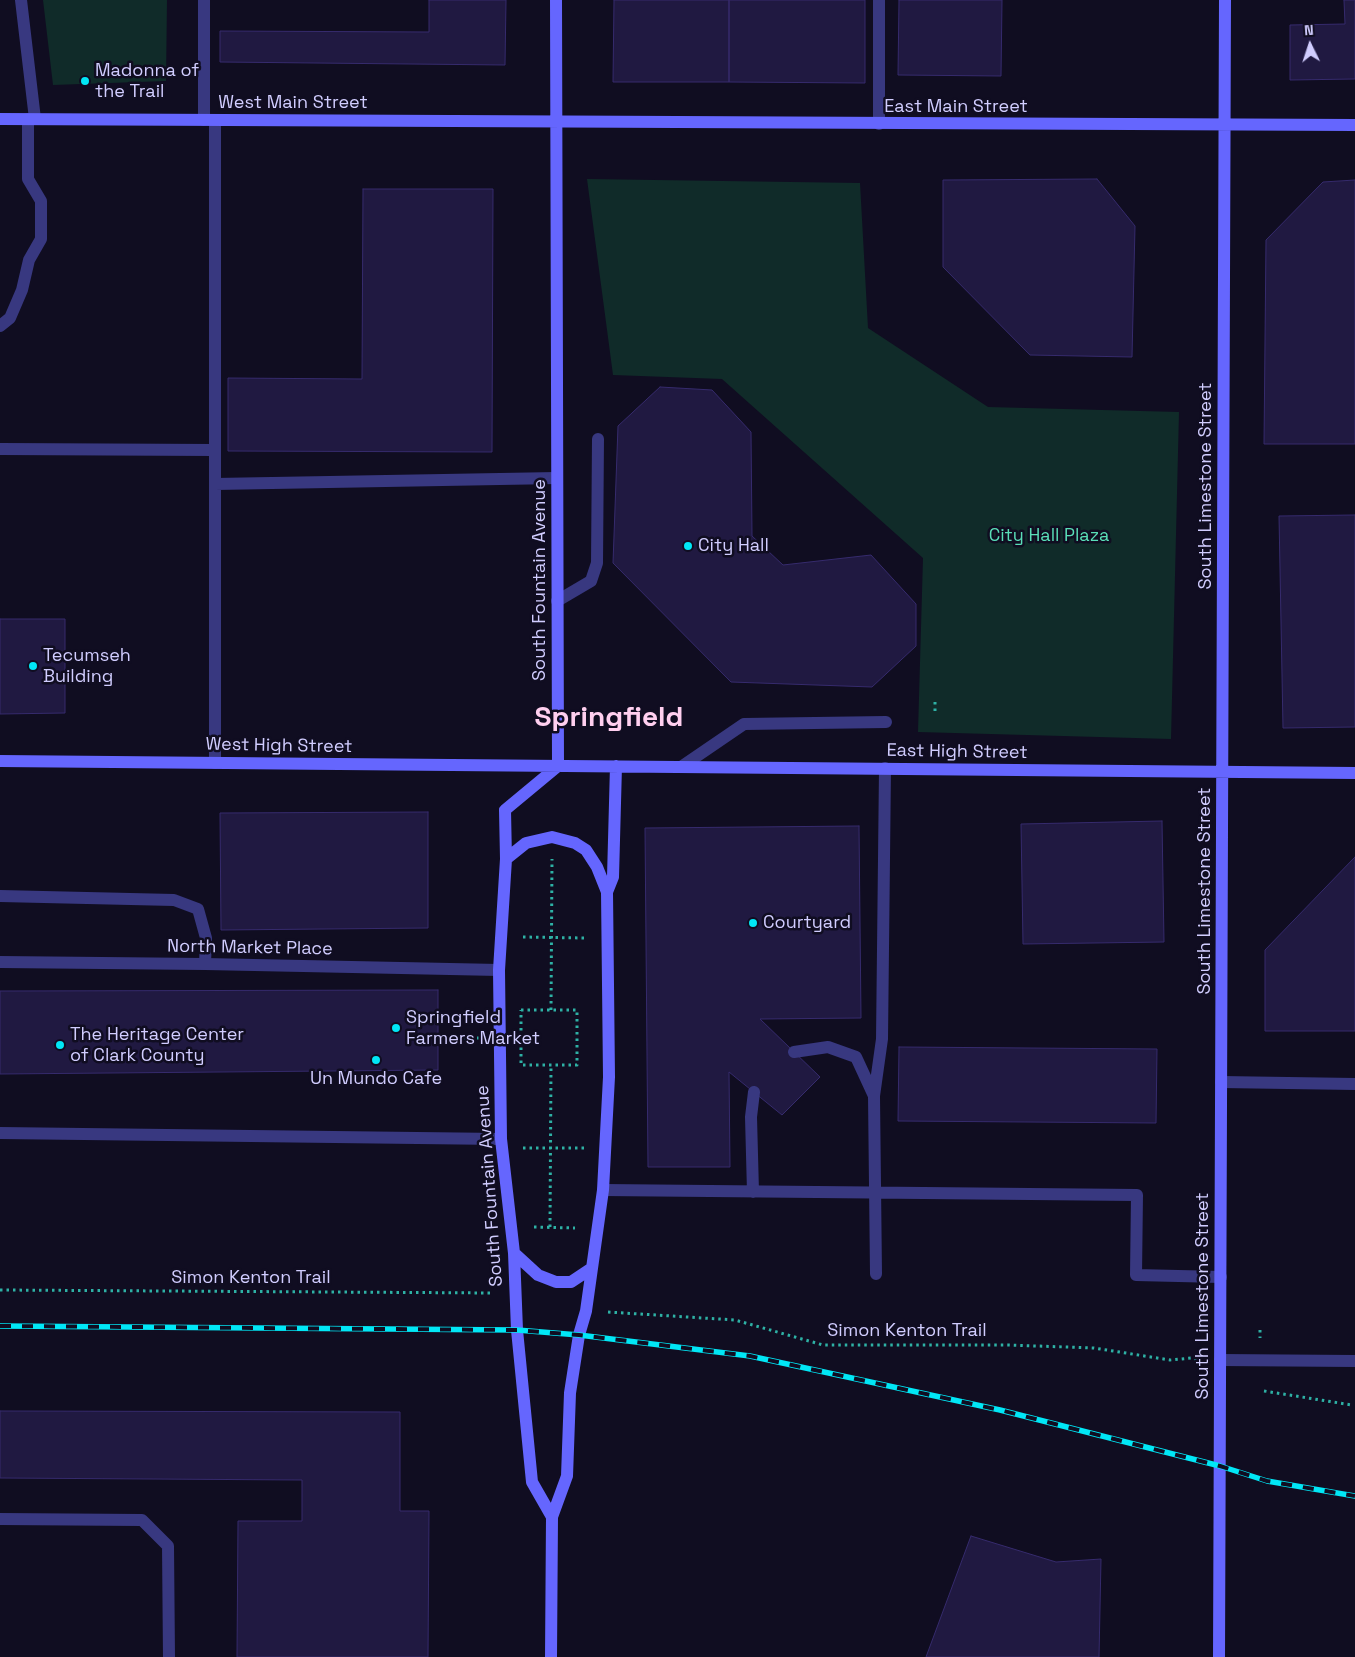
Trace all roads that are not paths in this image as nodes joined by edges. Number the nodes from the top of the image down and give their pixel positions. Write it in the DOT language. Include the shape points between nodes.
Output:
graph roads {
  1 [pos="21,0"];
  2 [pos="204,0"];
  3 [pos="556,0"];
  4 [pos="880,0"];
  5 [pos="1225,0"];
  6 [pos="0,119"];
  7 [pos="32,119"];
  8 [pos="209,120"];
  9 [pos="556,122"];
  10 [pos="879,124"];
  11 [pos="1225,125"];
  12 [pos="1355,126"];
  13 [pos="0,326"];
  14 [pos="598,439"];
  15 [pos="0,449"];
  16 [pos="215,450"];
  17 [pos="557,478"];
  18 [pos="215,484"];
  19 [pos="557,601"];
  20 [pos="886,722"];
  21 [pos="0,761"];
  22 [pos="215,763"];
  23 [pos="558,766"];
  24 [pos="616,766"];
  25 [pos="681,767"];
  26 [pos="885,768"];
  27 [pos="1223,772"];
  28 [pos="1355,773"];
  29 [pos="506,859"];
  30 [pos="607,892"];
  31 [pos="0,896"];
  32 [pos="0,962"];
  33 [pos="205,964"];
  34 [pos="499,970"];
  35 [pos="794,1052"];
  36 [pos="1221,1082"];
  37 [pos="1355,1084"];
  38 [pos="754,1092"];
  39 [pos="874,1096"];
  40 [pos="0,1134"];
  41 [pos="501,1139"];
  42 [pos="603,1190"];
  43 [pos="753,1192"];
  44 [pos="876,1192"];
  45 [pos="514,1253"];
  46 [pos="592,1268"];
  47 [pos="876,1274"];
  48 [pos="1221,1277"];
  49 [pos="1220,1360"];
  50 [pos="1355,1360"];
  51 [pos="552,1517"];
  52 [pos="0,1519"];
  53 [pos="169,1657"];
  54 [pos="551,1657"];
  55 [pos="1219,1657"];
  1 -- 7 [label="street"];
  2 -- 8 [label="street"];
  3 -- 9 [label="street, South Fountain Avenue"];
  4 -- 10 [label="street"];
  5 -- 11 [label="street, South Limestone Street"];
  6 -- 7 [label="street, West Main Street"];
  7 -- 8 [label="street, West Main Street"];
  7 -- 13 [label="street" via="28,179 41,201 41,238 28,260 22,290 10,318"];
  8 -- 9 [label="street, West Main Street"];
  8 -- 16 [label="street"];
  9 -- 10 [label="street, East Main Street"];
  9 -- 17 [label="street, South Fountain Avenue"];
  10 -- 11 [label="street, East Main Street"];
  11 -- 12 [label="street, East Main Street"];
  11 -- 27 [label="street, South Limestone Street"];
  14 -- 19 [label="street" via="597,563 591,581"];
  15 -- 16 [label="street"];
  16 -- 18 [label="street"];
  17 -- 18 [label="street"];
  17 -- 19 [label="street, South Fountain Avenue"];
  18 -- 22 [label="street"];
  19 -- 23 [label="street, South Fountain Avenue"];
  20 -- 25 [label="street" via="744,724"];
  21 -- 22 [label="street, West High Street"];
  22 -- 23 [label="street, West High Street"];
  23 -- 24 [label="street, East High Street"];
  23 -- 29 [label="street, South Fountain Avenue" via="505,810"];
  24 -- 25 [label="street, East High Street"];
  24 -- 30 [label="street" via="612,877"];
  25 -- 26 [label="street, East High Street"];
  26 -- 27 [label="street, East High Street"];
  26 -- 39 [label="street" via="882,1039"];
  27 -- 28 [label="street, East High Street"];
  27 -- 36 [label="street, South Limestone Street"];
  29 -- 30 [label="street" via="526,843 552,837 575,843 586,850"];
  29 -- 34 [label="street, South Fountain Avenue"];
  30 -- 42 [label="street" via="609,1077"];
  31 -- 33 [label="street" via="174,900 198,909 206,938"];
  32 -- 33 [label="street, North Market Place"];
  33 -- 34 [label="street, North Market Place"];
  34 -- 41 [label="street, South Fountain Avenue"];
  35 -- 39 [label="street" via="828,1047 856,1057"];
  36 -- 37 [label="street"];
  36 -- 48 [label="street, South Limestone Street"];
  38 -- 43 [label="street" via="751,1117"];
  39 -- 44 [label="street"];
  40 -- 41 [label="street"];
  41 -- 45 [label="street, South Fountain Avenue"];
  42 -- 43 [label="street"];
  42 -- 46 [label="street"];
  43 -- 44 [label="street"];
  44 -- 47 [label="street"];
  44 -- 48 [label="street" via="1137,1195 1136,1275"];
  45 -- 46 [label="street" via="538,1275 556,1282 571,1282"];
  45 -- 51 [label="street, South Fountain Avenue" via="517,1330 532,1482"];
  46 -- 51 [label="street" via="570,1393 567,1476"];
  48 -- 49 [label="street, South Limestone Street"];
  49 -- 50 [label="street"];
  49 -- 55 [label="street, South Limestone Street"];
  51 -- 54 [label="street"];
  52 -- 53 [label="street" via="142,1520 168,1546"];
}
